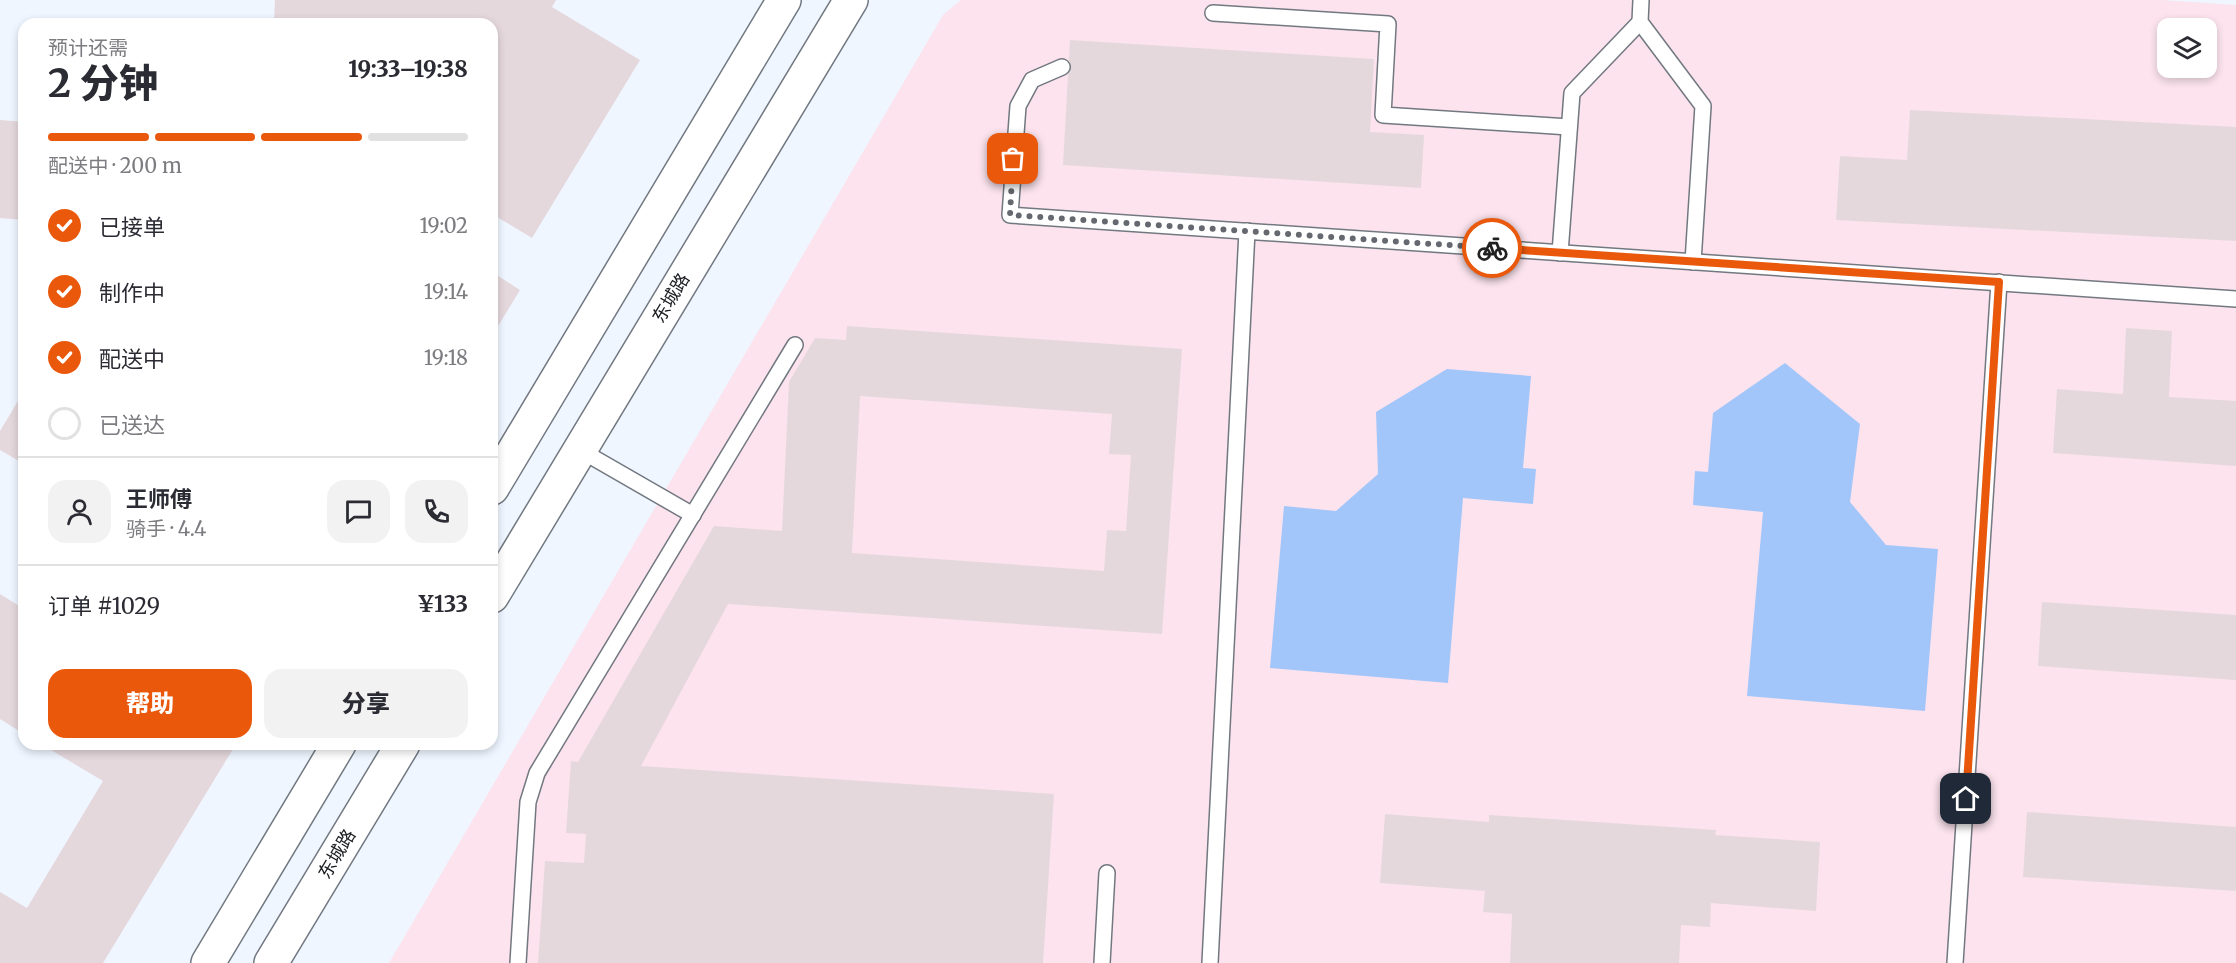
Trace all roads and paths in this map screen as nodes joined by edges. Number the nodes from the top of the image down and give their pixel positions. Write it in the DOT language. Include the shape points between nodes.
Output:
graph roads {
  1 [pos="784,0"];
  2 [pos="851,0"];
  3 [pos="1641,0"];
  4 [pos="1213,13"];
  5 [pos="1640,22"];
  6 [pos="1062,67"];
  7 [pos="1569,127"];
  8 [pos="1247,231"];
  9 [pos="1560,253"];
  10 [pos="1693,262"];
  11 [pos="1999,282"];
  12 [pos="2236,298"];
  13 [pos="795,345"];
  14 [pos="580,450"];
  15 [pos="498,478"];
  16 [pos="693,515"];
  17 [pos="498,586"];
  18 [pos="335,750"];
  19 [pos="399,750"];
  20 [pos="1107,873"];
  21 [pos="208,963"];
  22 [pos="271,963"];
  23 [pos="518,963"];
  24 [pos="1102,963"];
  25 [pos="1210,963"];
  26 [pos="1955,963"];
  1 -- 15 [label="main road"];
  2 -- 14 [label="main road, 东城路"];
  3 -- 5 [label="lane"];
  4 -- 7 [label="lane" via="1388,24 1383,115"];
  5 -- 7 [label="lane" via="1572,93"];
  5 -- 10 [label="lane" via="1703,106"];
  6 -- 8 [label="lane" via="1032,80 1018,106 1010,215"];
  7 -- 9 [label="lane"];
  8 -- 9 [label="lane"];
  8 -- 25 [label="lane"];
  9 -- 10 [label="lane"];
  10 -- 11 [label="lane"];
  11 -- 12 [label="lane"];
  11 -- 26 [label="lane"];
  13 -- 16 [label="lane"];
  14 -- 16 [label="lane"];
  14 -- 17 [label="main road, 东城路"];
  16 -- 23 [label="lane" via="537,773 528,802"];
  18 -- 21 [label="main road"];
  19 -- 22 [label="main road, 东城路"];
  20 -- 24 [label="lane"];
}
